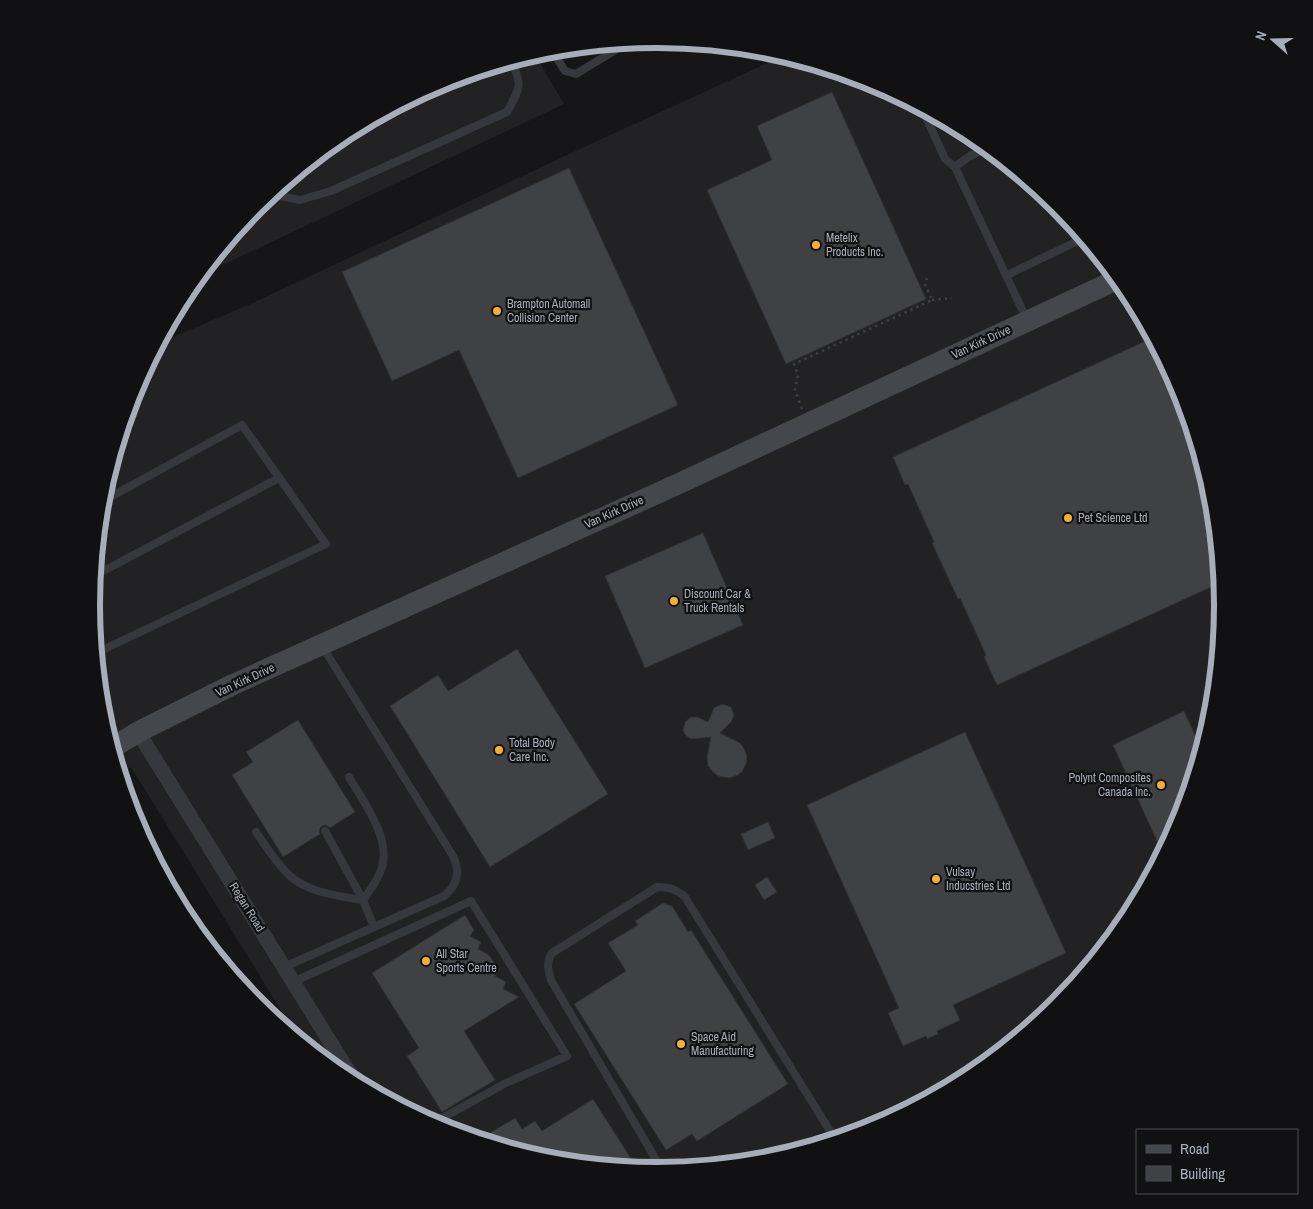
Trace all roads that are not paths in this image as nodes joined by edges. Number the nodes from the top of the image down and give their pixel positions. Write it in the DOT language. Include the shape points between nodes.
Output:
graph roads {
  1 [pos="616,49"];
  2 [pos="556,57"];
  3 [pos="514,66"];
  4 [pos="926,117"];
  5 [pos="980,151"];
  6 [pos="955,167"];
  7 [pos="279,196"];
  8 [pos="1078,241"];
  9 [pos="1007,275"];
  10 [pos="1111,282"];
  11 [pos="1027,320"];
  12 [pos="279,478"];
  13 [pos="110,497"];
  14 [pos="101,572"];
  15 [pos="321,645"];
  16 [pos="102,650"];
  17 [pos="138,732"];
  18 [pos="117,745"];
  19 [pos="349,777"];
  20 [pos="256,832"];
  21 [pos="325,832"];
  22 [pos="363,900"];
  23 [pos="374,927"];
  24 [pos="284,967"];
  25 [pos="293,982"];
  26 [pos="346,1067"];
  27 [pos="442,1118"];
  28 [pos="832,1133"];
  29 [pos="657,1162"];
  1 -- 2 [label="lane" via="576,74 565,71"];
  3 -- 7 [label="lane" via="519,77 519,91 507,112 331,192 300,200"];
  4 -- 6 [label="lane" via="945,159"];
  5 -- 6 [label="lane"];
  6 -- 9 [label="lane"];
  8 -- 9 [label="lane"];
  9 -- 11 [label="lane"];
  10 -- 11 [label="street, Van Kirk Drive"];
  11 -- 15 [label="street, Van Kirk Drive"];
  12 -- 13 [label="lane" via="242,425"];
  12 -- 14 [label="lane"];
  12 -- 16 [label="lane" via="326,544"];
  15 -- 17 [label="street, Van Kirk Drive"];
  15 -- 23 [label="lane" via="457,865 455,883 444,896"];
  17 -- 18 [label="street, Van Kirk Drive"];
  17 -- 24 [label="street, Regan Road"];
  19 -- 22 [label="lane" via="372,816 384,851 382,869"];
  20 -- 22 [label="lane" via="277,862 297,881 319,891"];
  21 -- 22 [label="lane"];
  22 -- 23 [label="lane"];
  23 -- 24 [label="lane"];
  24 -- 25 [label="street, Regan Road"];
  25 -- 26 [label="street, Regan Road"];
  25 -- 27 [label="lane" via="471,901 567,1056 506,1083"];
  28 -- 29 [label="lane" via="685,896 677,890 657,886 552,953 548,970"];
}
